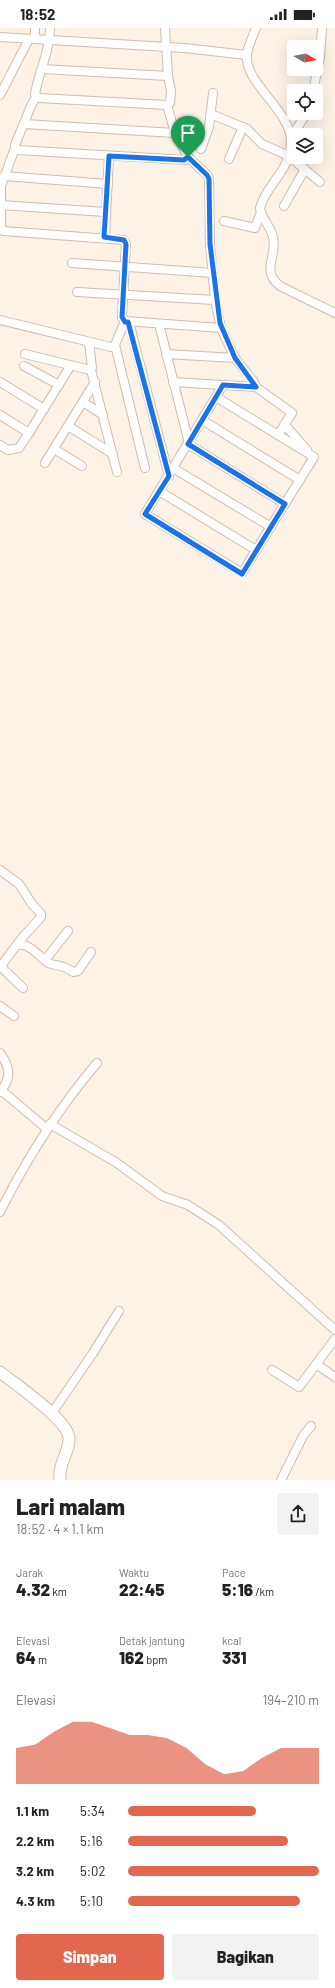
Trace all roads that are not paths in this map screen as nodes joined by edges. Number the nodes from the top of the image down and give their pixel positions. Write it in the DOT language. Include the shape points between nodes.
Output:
graph roads {
  1 [pos="35,28"];
  2 [pos="50,28"];
  3 [pos="165,28"];
  4 [pos="256,28"];
  5 [pos="322,28"];
  6 [pos="1,38"];
  7 [pos="33,39"];
  8 [pos="49,40"];
  9 [pos="166,47"];
  10 [pos="247,55"];
  11 [pos="42,69"];
  12 [pos="168,76"];
  13 [pos="314,84"];
  14 [pos="213,93"];
  15 [pos="0,95"];
  16 [pos="36,97"];
  17 [pos="167,105"];
  18 [pos="211,114"];
  19 [pos="24,124"];
  20 [pos="243,127"];
  21 [pos="288,128"];
  22 [pos="175,133"];
  23 [pos="15,148"];
  24 [pos="201,149"];
  25 [pos="287,155"];
  26 [pos="109,156"];
  27 [pos="188,157"];
  28 [pos="229,159"];
  29 [pos="287,163"];
  30 [pos="298,164"];
  31 [pos="304,169"];
  32 [pos="4,176"];
  33 [pos="320,182"];
  34 [pos="108,184"];
  35 [pos="0,205"];
  36 [pos="284,206"];
  37 [pos="106,212"];
  38 [pos="261,212"];
  39 [pos="224,221"];
  40 [pos="104,237"];
  41 [pos="72,263"];
  42 [pos="125,267"];
  43 [pos="213,273"];
  44 [pos="77,292"];
  45 [pos="123,295"];
  46 [pos="215,300"];
  47 [pos="334,311"];
  48 [pos="0,320"];
  49 [pos="125,324"];
  50 [pos="159,324"];
  51 [pos="221,328"];
  52 [pos="116,341"];
  53 [pos="89,342"];
  54 [pos="25,354"];
  55 [pos="166,354"];
  56 [pos="235,358"];
  57 [pos="71,365"];
  58 [pos="24,366"];
  59 [pos="91,370"];
  60 [pos="0,382"];
  61 [pos="95,382"];
  62 [pos="174,382"];
  63 [pos="59,385"];
  64 [pos="223,385"];
  65 [pos="256,387"];
  66 [pos="216,397"];
  67 [pos="83,402"];
  68 [pos="44,409"];
  69 [pos="0,415"];
  70 [pos="103,415"];
  71 [pos="202,420"];
  72 [pos="284,425"];
  73 [pos="68,426"];
  74 [pos="29,433"];
  75 [pos="278,435"];
  76 [pos="188,443"];
  77 [pos="0,445"];
  78 [pos="54,449"];
  79 [pos="113,454"];
  80 [pos="314,457"];
  81 [pos="45,463"];
  82 [pos="82,466"];
  83 [pos="145,468"];
  84 [pos="173,468"];
  85 [pos="118,472"];
  86 [pos="169,476"];
  87 [pos="300,480"];
  88 [pos="159,491"];
  89 [pos="285,504"];
  90 [pos="271,527"];
  91 [pos="256,550"];
  92 [pos="0,870"];
  93 [pos="68,931"];
  94 [pos="17,945"];
  95 [pos="91,952"];
  96 [pos="45,960"];
  97 [pos="0,966"];
  98 [pos="23,988"];
  99 [pos="0,1006"];
  100 [pos="14,1016"];
  101 [pos="0,1053"];
  102 [pos="97,1063"];
  103 [pos="1,1091"];
  104 [pos="48,1126"];
  105 [pos="0,1212"];
  106 [pos="119,1311"];
  107 [pos="335,1330"];
  108 [pos="335,1339"];
  109 [pos="316,1364"];
  110 [pos="272,1370"];
  111 [pos="0,1372"];
  112 [pos="335,1377"];
  113 [pos="52,1413"];
  114 [pos="311,1426"];
  115 [pos="60,1480"];
  116 [pos="281,1480"];
  1 -- 7 [label="street"];
  2 -- 8 [label="street"];
  3 -- 9 [label="street"];
  4 -- 10 [label="street"];
  5 -- 13 [label="street"];
  6 -- 7 [label="street"];
  7 -- 8 [label="street"];
  7 -- 15 [label="street"];
  8 -- 9 [label="street"];
  8 -- 11 [label="street"];
  9 -- 10 [label="street"];
  9 -- 12 [label="street"];
  10 -- 21 [label="street" via="251,72 285,120"];
  11 -- 12 [label="street"];
  11 -- 16 [label="street" via="36,86"];
  12 -- 17 [label="street" via="171,98 170,104"];
  14 -- 18 [label="street"];
  16 -- 17 [label="street"];
  16 -- 19 [label="street"];
  17 -- 22 [label="street"];
  18 -- 20 [label="street"];
  18 -- 24 [label="street"];
  19 -- 22 [label="street"];
  19 -- 23 [label="street"];
  20 -- 25 [label="street" via="262,144"];
  20 -- 28 [label="street"];
  22 -- 27 [label="street"];
  23 -- 26 [label="street"];
  23 -- 32 [label="street"];
  26 -- 27 [label="street" via="184,160"];
  26 -- 34 [label="street"];
  27 -- 43 [label="street" via="209,179"];
  29 -- 38 [label="street" via="262,204"];
  30 -- 31 [label="street"];
  31 -- 33 [label="street"];
  31 -- 36 [label="street"];
  32 -- 34 [label="street"];
  32 -- 35 [label="street"];
  34 -- 37 [label="street"];
  35 -- 37 [label="street"];
  35 -- 40 [label="street" via="0,229 3,231"];
  37 -- 40 [label="street"];
  38 -- 39 [label="street" via="255,228"];
  38 -- 47 [label="street" via="273,238 270,271 272,278 280,286"];
  40 -- 42 [label="street" via="126,241"];
  41 -- 42 [label="street"];
  42 -- 43 [label="street"];
  42 -- 45 [label="street"];
  43 -- 46 [label="street"];
  44 -- 45 [label="street"];
  45 -- 46 [label="street"];
  45 -- 49 [label="street" via="122,317"];
  46 -- 51 [label="street"];
  48 -- 53 [label="street"];
  49 -- 50 [label="street"];
  49 -- 52 [label="street"];
  49 -- 86 [label="street"];
  50 -- 51 [label="street"];
  50 -- 55 [label="street"];
  51 -- 56 [label="street"];
  52 -- 53 [label="street" via="111,347"];
  52 -- 83 [label="street"];
  53 -- 59 [label="street"];
  54 -- 57 [label="street"];
  55 -- 56 [label="street"];
  55 -- 62 [label="street"];
  56 -- 65 [label="street"];
  57 -- 59 [label="street"];
  57 -- 63 [label="street"];
  58 -- 63 [label="street"];
  59 -- 61 [label="street"];
  60 -- 68 [label="street"];
  61 -- 67 [label="street"];
  61 -- 70 [label="street"];
  62 -- 64 [label="street"];
  62 -- 76 [label="street"];
  63 -- 68 [label="street"];
  64 -- 65 [label="street"];
  64 -- 66 [label="street"];
  65 -- 72 [label="street" via="292,413"];
  66 -- 71 [label="street"];
  66 -- 75 [label="street"];
  67 -- 70 [label="street"];
  67 -- 73 [label="street"];
  68 -- 74 [label="street"];
  69 -- 74 [label="street"];
  70 -- 79 [label="street"];
  71 -- 76 [label="street"];
  71 -- 87 [label="street"];
  72 -- 75 [label="street"];
  72 -- 80 [label="street"];
  73 -- 78 [label="street"];
  73 -- 79 [label="street"];
  74 -- 77 [label="street" via="19,448 8,450"];
  75 -- 80 [label="street"];
  76 -- 84 [label="street"];
  76 -- 89 [label="street"];
  78 -- 81 [label="street"];
  78 -- 82 [label="street"];
  79 -- 85 [label="street"];
  80 -- 87 [label="street"];
  84 -- 86 [label="street"];
  84 -- 90 [label="street"];
  86 -- 88 [label="street"];
  87 -- 89 [label="street"];
  88 -- 91 [label="street"];
  88 -- 91 [label="street" via="145,514 242,574"];
  89 -- 90 [label="street"];
  90 -- 91 [label="street"];
  92 -- 94 [label="street" via="19,884 41,914"];
  93 -- 96 [label="street"];
  94 -- 96 [label="street" via="22,944"];
  94 -- 97 [label="street"];
  95 -- 96 [label="street" via="78,971 73,972 66,966 48,963"];
  97 -- 98 [label="street"];
  99 -- 100 [label="street"];
  101 -- 103 [label="street" via="10,1073"];
  102 -- 104 [label="street"];
  103 -- 104 [label="street"];
  104 -- 105 [label="street" via="15,1181"];
  104 -- 107 [label="street" via="118,1163 162,1196 188,1205 219,1225"];
  106 -- 113 [label="street"];
  108 -- 109 [label="street"];
  109 -- 110 [label="street" via="298,1387"];
  109 -- 112 [label="street"];
  111 -- 113 [label="street"];
  113 -- 115 [label="street" via="69,1435 68,1446 60,1466"];
  114 -- 116 [label="street" via="303,1436"];
}
